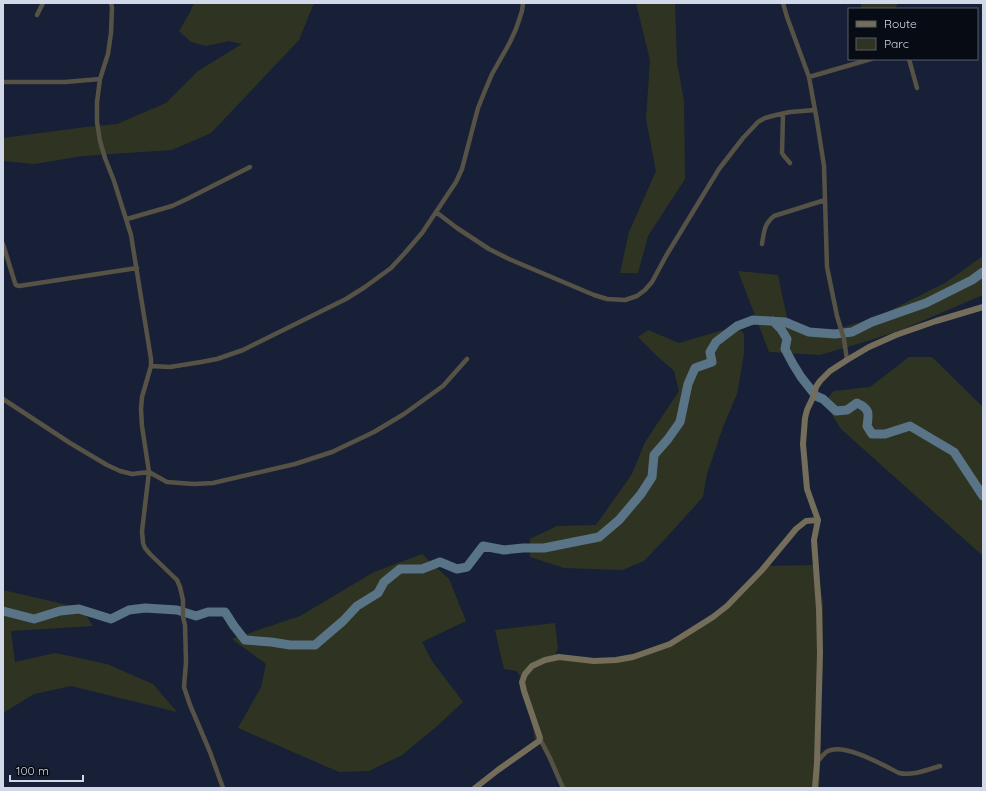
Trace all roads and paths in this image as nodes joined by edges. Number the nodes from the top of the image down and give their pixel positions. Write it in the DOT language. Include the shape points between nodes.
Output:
graph roads {
  1 [pos="43,3"];
  2 [pos="111,3"];
  3 [pos="523,3"];
  4 [pos="783,3"];
  5 [pos="37,15"];
  6 [pos="868,60"];
  7 [pos="909,60"];
  8 [pos="809,78"];
  9 [pos="100,79"];
  10 [pos="3,82"];
  11 [pos="917,88"];
  12 [pos="815,110"];
  13 [pos="783,114"];
  14 [pos="790,163"];
  15 [pos="250,167"];
  16 [pos="825,200"];
  17 [pos="436,212"];
  18 [pos="126,219"];
  19 [pos="3,244"];
  20 [pos="762,244"];
  21 [pos="137,268"];
  22 [pos="983,307"];
  23 [pos="466,359"];
  24 [pos="847,360"];
  25 [pos="151,366"];
  26 [pos="3,399"];
  27 [pos="149,472"];
  28 [pos="818,520"];
  29 [pos="540,739"];
  30 [pos="817,763"];
  31 [pos="940,766"];
  32 [pos="223,788"];
  33 [pos="475,788"];
  34 [pos="563,788"];
  35 [pos="815,788"];
  1 -- 5 [label="street"];
  2 -- 9 [label="street" via="112,33"];
  3 -- 17 [label="street" via="516,29 492,74 478,108 462,169"];
  4 -- 8 [label="street"];
  6 -- 8 [label="street"];
  7 -- 11 [label="street"];
  8 -- 12 [label="street"];
  9 -- 10 [label="street"];
  9 -- 18 [label="street" via="97,122 100,141"];
  12 -- 13 [label="street"];
  12 -- 16 [label="street" via="824,166"];
  13 -- 14 [label="street" via="782,153"];
  13 -- 17 [label="street" via="758,122 743,138 719,169 652,282 638,296 625,300 594,295 509,259 489,249"];
  15 -- 18 [label="street" via="177,204"];
  16 -- 20 [label="street" via="774,216 769,220"];
  16 -- 24 [label="street" via="827,267"];
  17 -- 25 [label="street" via="391,268 346,299 227,357 170,367"];
  18 -- 21 [label="street"];
  19 -- 21 [label="street" via="14,283 19,286"];
  21 -- 25 [label="street"];
  22 -- 24 [label="main road" via="896,335"];
  23 -- 27 [label="street" via="443,386 410,410 374,432 332,452 272,470 213,483 167,482"];
  24 -- 28 [label="main road" via="830,371 816,387 805,418 803,444 807,489"];
  25 -- 27 [label="street" via="141,409"];
  26 -- 27 [label="street" via="106,465 132,474"];
  27 -- 32 [label="street" via="142,531 143,543 150,554 179,583 185,625 184,687"];
  28 -- 29 [label="main road" via="806,521 796,529 762,570 727,606 670,644 616,660 594,661 559,657 532,666 522,682"];
  28 -- 30 [label="main road" via="814,540 820,616"];
  29 -- 33 [label="main road"];
  29 -- 34 [label="street"];
  30 -- 31 [label="street" via="826,751 838,749 867,757 903,774"];
  30 -- 35 [label="main road"];
}
